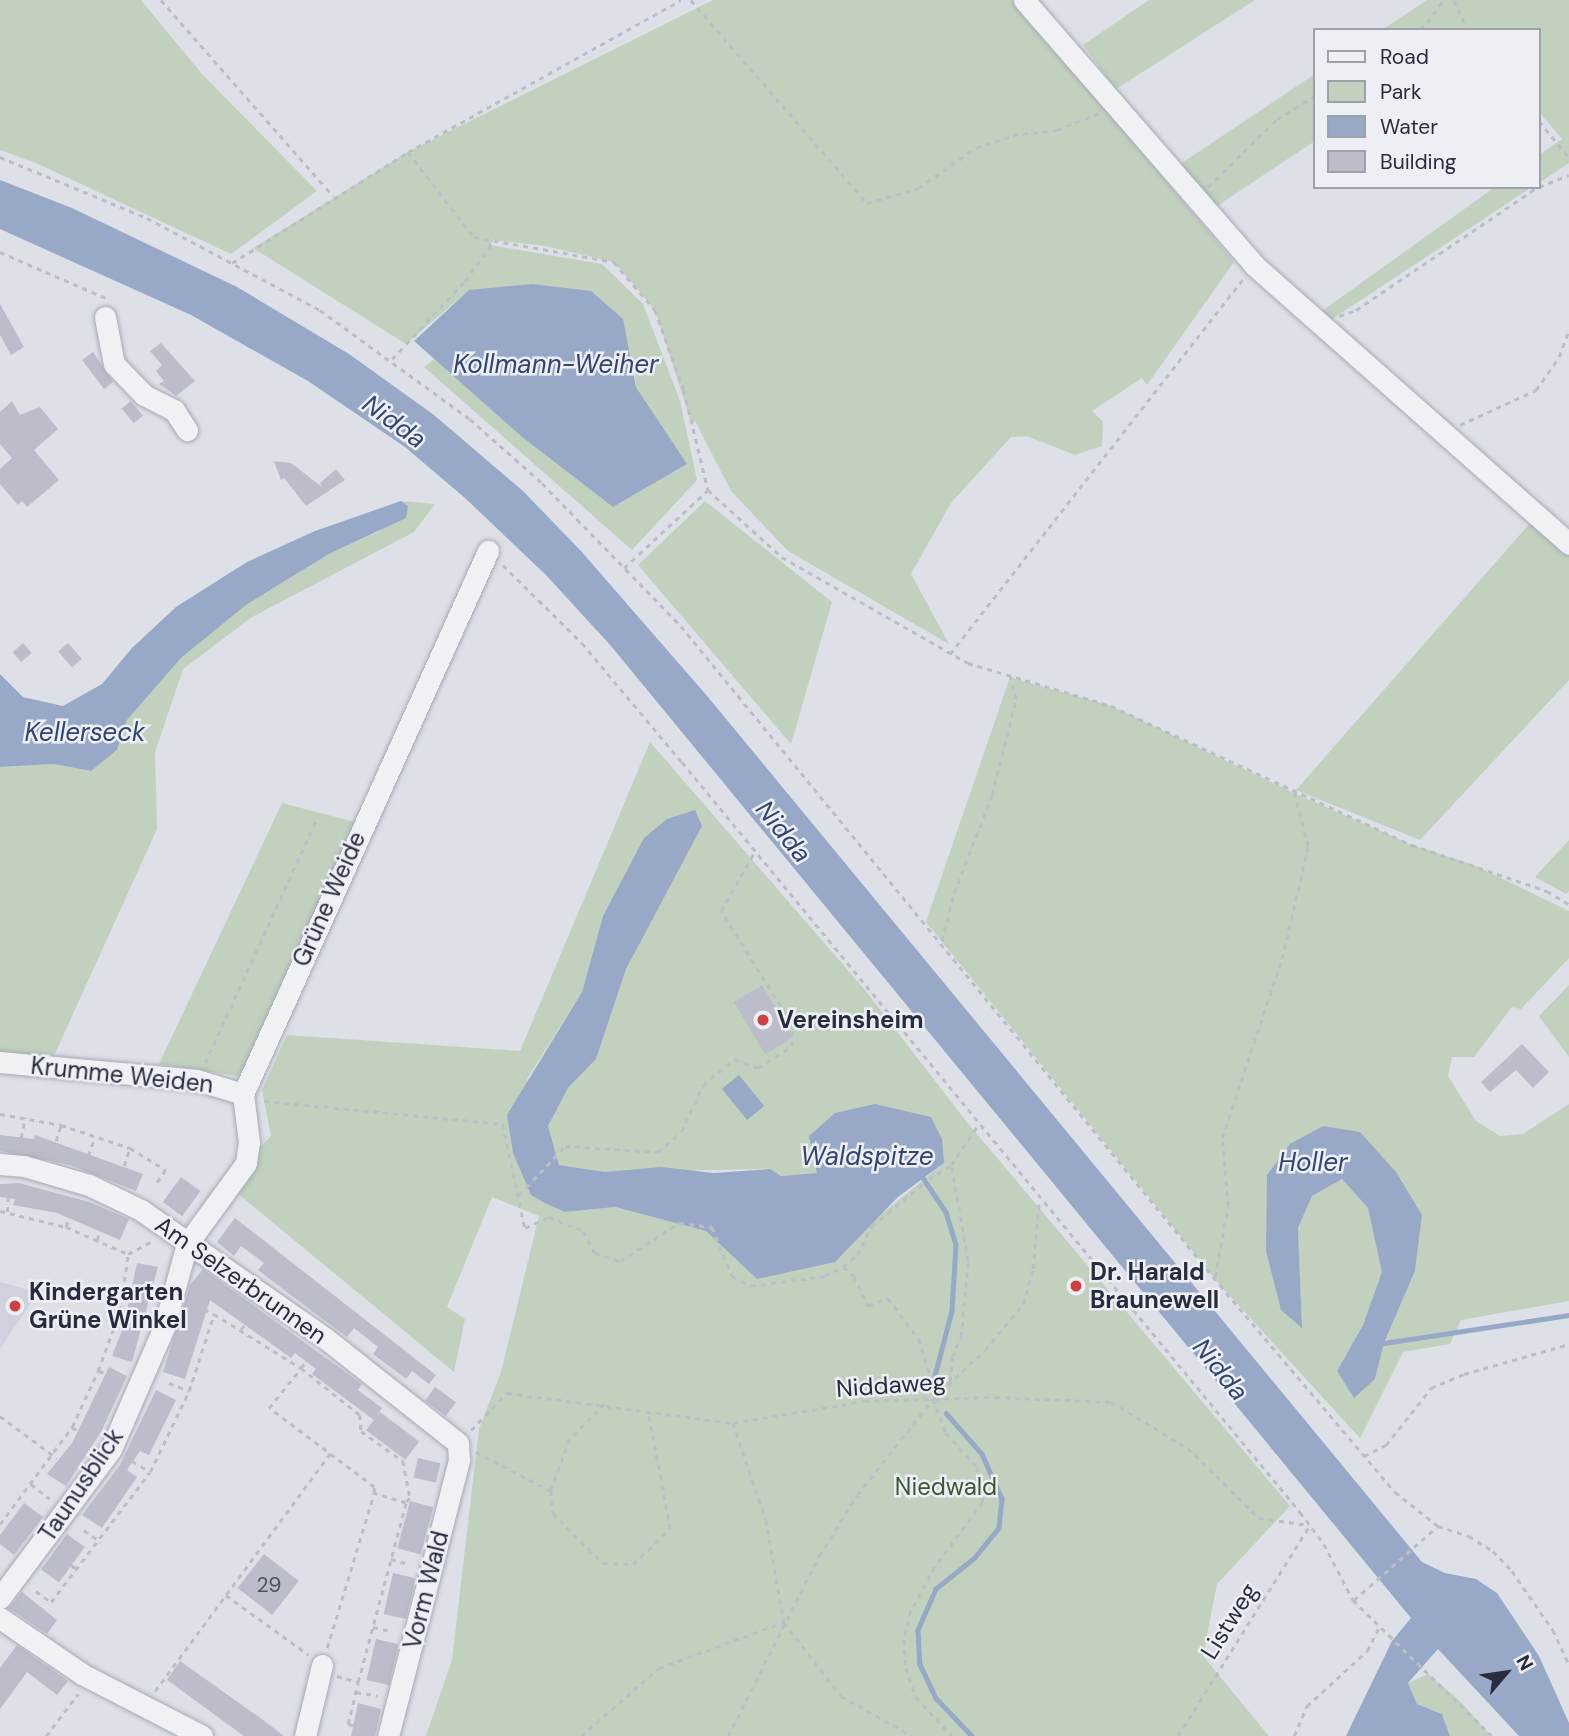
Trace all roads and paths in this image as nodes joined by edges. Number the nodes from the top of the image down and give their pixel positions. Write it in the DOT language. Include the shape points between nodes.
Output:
graph roads {
  1 [pos="161,0"];
  2 [pos="681,0"];
  3 [pos="691,0"];
  4 [pos="1024,0"];
  5 [pos="1444,0"];
  6 [pos="1454,0"];
  7 [pos="1423,28"];
  8 [pos="1467,28"];
  9 [pos="1314,97"];
  10 [pos="1125,117"];
  11 [pos="1541,123"];
  12 [pos="408,152"];
  13 [pos="0,157"];
  14 [pos="1569,158"];
  15 [pos="1569,175"];
  16 [pos="1541,186"];
  17 [pos="1536,189"];
  18 [pos="333,195"];
  19 [pos="1196,199"];
  20 [pos="494,240"];
  21 [pos="0,252"];
  22 [pos="232,263"];
  23 [pos="1254,265"];
  24 [pos="110,309"];
  25 [pos="1319,323"];
  26 [pos="1569,330"];
  27 [pos="392,359"];
  28 [pos="187,430"];
  29 [pos="1446,435"];
  30 [pos="708,490"];
  31 [pos="1569,544"];
  32 [pos="488,551"];
  33 [pos="624,568"];
  34 [pos="950,654"];
  35 [pos="1010,677"];
  36 [pos="1294,793"];
  37 [pos="316,821"];
  38 [pos="755,852"];
  39 [pos="1569,904"];
  40 [pos="942,942"];
  41 [pos="0,1062"];
  42 [pos="197,1080"];
  43 [pos="243,1096"];
  44 [pos="0,1114"];
  45 [pos="25,1117"];
  46 [pos="61,1125"];
  47 [pos="978,1125"];
  48 [pos="95,1137"];
  49 [pos="21,1138"];
  50 [pos="56,1141"];
  51 [pos="130,1149"];
  52 [pos="88,1156"];
  53 [pos="0,1164"];
  54 [pos="951,1165"];
  55 [pos="124,1166"];
  56 [pos="929,1179"];
  57 [pos="157,1183"];
  58 [pos="923,1184"];
  59 [pos="519,1195"];
  60 [pos="8,1198"];
  61 [pos="1040,1200"];
  62 [pos="35,1210"];
  63 [pos="0,1211"];
  64 [pos="7,1212"];
  65 [pos="70,1213"];
  66 [pos="33,1219"];
  67 [pos="155,1221"];
  68 [pos="66,1227"];
  69 [pos="100,1231"];
  70 [pos="97,1241"];
  71 [pos="187,1244"];
  72 [pos="128,1254"];
  73 [pos="843,1267"];
  74 [pos="1215,1279"];
  75 [pos="124,1282"];
  76 [pos="132,1284"];
  77 [pos="195,1304"];
  78 [pos="120,1311"];
  79 [pos="214,1314"];
  80 [pos="250,1319"];
  81 [pos="146,1320"];
  82 [pos="241,1329"];
  83 [pos="199,1335"];
  84 [pos="206,1338"];
  85 [pos="109,1342"];
  86 [pos="1569,1344"];
  87 [pos="116,1345"];
  88 [pos="306,1361"];
  89 [pos="190,1364"];
  90 [pos="197,1367"];
  91 [pos="301,1368"];
  92 [pos="98,1371"];
  93 [pos="116,1378"];
  94 [pos="169,1383"];
  95 [pos="950,1383"];
  96 [pos="189,1391"];
  97 [pos="924,1399"];
  98 [pos="933,1399"];
  99 [pos="85,1400"];
  100 [pos="90,1403"];
  101 [pos="605,1404"];
  102 [pos="648,1410"];
  103 [pos="169,1414"];
  104 [pos="0,1416"];
  105 [pos="176,1418"];
  106 [pos="733,1423"];
  107 [pos="72,1427"];
  108 [pos="88,1437"];
  109 [pos="155,1441"];
  110 [pos="458,1443"];
  111 [pos="163,1445"];
  112 [pos="52,1454"];
  113 [pos="330,1454"];
  114 [pos="1364,1456"];
  115 [pos="57,1458"];
  116 [pos="132,1461"];
  117 [pos="150,1472"];
  118 [pos="30,1483"];
  119 [pos="128,1490"];
  120 [pos="551,1491"];
  121 [pos="374,1493"];
  122 [pos="134,1495"];
  123 [pos="46,1496"];
  124 [pos="406,1503"];
  125 [pos="112,1514"];
  126 [pos="5,1518"];
  127 [pos="117,1519"];
  128 [pos="10,1522"];
  129 [pos="0,1524"];
  130 [pos="1310,1525"];
  131 [pos="1438,1526"];
  132 [pos="84,1530"];
  133 [pos="101,1542"];
  134 [pos="391,1559"];
  135 [pos="408,1564"];
  136 [pos="71,1565"];
  137 [pos="78,1570"];
  138 [pos="36,1591"];
  139 [pos="383,1591"];
  140 [pos="388,1593"];
  141 [pos="225,1594"];
  142 [pos="0,1598"];
  143 [pos="1353,1600"];
  144 [pos="0,1618"];
  145 [pos="784,1622"];
  146 [pos="373,1627"];
  147 [pos="1378,1629"];
  148 [pos="392,1631"];
  149 [pos="365,1658"];
  150 [pos="371,1660"];
  151 [pos="1569,1665"];
  152 [pos="321,1668"];
  153 [pos="90,1678"];
  154 [pos="358,1682"];
  155 [pos="356,1692"];
  156 [pos="378,1696"];
  157 [pos="144,1707"];
  158 [pos="353,1726"];
  159 [pos="193,1734"];
  160 [pos="46,1736"];
  161 [pos="305,1736"];
  162 [pos="388,1736"];
  163 [pos="581,1736"];
  164 [pos="728,1736"];
  165 [pos="912,1736"];
  166 [pos="952,1736"];
  167 [pos="1178,1736"];
  168 [pos="1294,1736"];
  169 [pos="1492,1736"];
  1 -- 18 [label="path"];
  2 -- 12 [label="path"];
  3 -- 10 [label="path" via="867,203 918,188 988,144 1057,130 1111,109"];
  4 -- 10 [label="street"];
  5 -- 7 [label="path"];
  6 -- 8 [label="path"];
  9 -- 19 [label="path" via="1277,119"];
  10 -- 19 [label="street"];
  11 -- 14 [label="path"];
  12 -- 18 [label="path"];
  12 -- 20 [label="path" via="474,237"];
  13 -- 22 [label="path" via="147,218"];
  15 -- 16 [label="path"];
  17 -- 25 [label="path" via="1356,310"];
  18 -- 22 [label="path"];
  19 -- 23 [label="street"];
  20 -- 27 [label="path" via="465,281"];
  20 -- 30 [label="path" via="614,262 622,271 655,310 684,390"];
  21 -- 24 [label="path"];
  22 -- 27 [label="path" via="320,310"];
  23 -- 25 [label="street"];
  23 -- 34 [label="path"];
  24 -- 28 [label="street" via="114,364 144,395 174,410"];
  25 -- 29 [label="street"];
  26 -- 29 [label="path" via="1559,357 1536,390 1472,415"];
  27 -- 33 [label="path" via="542,483"];
  29 -- 31 [label="street"];
  30 -- 33 [label="path"];
  30 -- 34 [label="path" via="782,557"];
  32 -- 38 [label="path" via="582,643"];
  32 -- 43 [label="street, Grüne Weide"];
  33 -- 40 [label="path" via="681,626"];
  34 -- 35 [label="path"];
  35 -- 36 [label="path" via="1111,706"];
  35 -- 40 [label="path" via="1016,699 992,795 954,893"];
  36 -- 39 [label="path" via="1412,845 1547,891"];
  36 -- 74 [label="path" via="1308,846 1276,980 1222,1138 1228,1206"];
  37 -- 42 [label="path"];
  38 -- 47 [label="path"];
  38 -- 59 [label="path" via="721,911 791,1023 792,1046 758,1068 735,1059 703,1085 681,1132 658,1152 565,1146"];
  40 -- 74 [label="path"];
  41 -- 42 [label="street, Krumme Weiden"];
  42 -- 43 [label="street, Krumme Weiden"];
  43 -- 59 [label="path" via="503,1124"];
  43 -- 71 [label="street" via="249,1142 246,1163"];
  44 -- 45 [label="path"];
  45 -- 46 [label="path"];
  45 -- 49 [label="path"];
  46 -- 48 [label="path"];
  46 -- 50 [label="path"];
  47 -- 54 [label="path"];
  47 -- 61 [label="path"];
  48 -- 51 [label="path"];
  48 -- 52 [label="path"];
  51 -- 55 [label="path"];
  51 -- 57 [label="path" via="166,1170"];
  53 -- 67 [label="street, Am Selzerbrunnen" via="24,1166 89,1185"];
  54 -- 56 [label="path"];
  54 -- 95 [label="path" via="968,1261 961,1337 952,1357"];
  58 -- 73 [label="path" via="872,1226 857,1255"];
  59 -- 73 [label="path" via="525,1228 549,1216 583,1231 595,1254 620,1261 679,1223 712,1227 732,1276 751,1286 825,1276"];
  60 -- 64 [label="path"];
  61 -- 95 [label="path" via="1033,1269 1023,1304"];
  61 -- 130 [label="path"];
  62 -- 66 [label="path"];
  63 -- 64 [label="path"];
  64 -- 66 [label="path"];
  65 -- 68 [label="path"];
  66 -- 68 [label="path"];
  67 -- 71 [label="street, Am Selzerbrunnen"];
  67 -- 72 [label="path" via="157,1238"];
  68 -- 70 [label="path"];
  69 -- 70 [label="path"];
  70 -- 72 [label="path"];
  71 -- 110 [label="street, Am Selzerbrunnen" via="325,1338"];
  71 -- 142 [label="street, Taunusblick" via="164,1327 111,1449"];
  72 -- 75 [label="path"];
  73 -- 97 [label="path" via="854,1276 868,1306 888,1298 919,1339 931,1378"];
  74 -- 114 [label="path"];
  75 -- 76 [label="path"];
  75 -- 78 [label="path"];
  77 -- 79 [label="path"];
  78 -- 81 [label="path"];
  78 -- 85 [label="path"];
  79 -- 82 [label="path"];
  79 -- 84 [label="path"];
  80 -- 82 [label="path"];
  82 -- 91 [label="path"];
  83 -- 84 [label="path"];
  84 -- 90 [label="path"];
  85 -- 87 [label="path"];
  85 -- 92 [label="path"];
  86 -- 114 [label="path" via="1431,1388 1386,1445"];
  88 -- 91 [label="path"];
  89 -- 90 [label="path"];
  90 -- 96 [label="path"];
  91 -- 113 [label="path" via="269,1408"];
  91 -- 124 [label="path" via="362,1414 361,1431 404,1461 411,1498"];
  92 -- 93 [label="path"];
  92 -- 99 [label="path"];
  94 -- 96 [label="path"];
  95 -- 98 [label="path"];
  96 -- 105 [label="path"];
  97 -- 98 [label="path, Niddaweg"];
  97 -- 106 [label="path, Niddaweg" via="864,1401"];
  98 -- 130 [label="path, Niddaweg" via="1111,1402 1188,1448 1259,1518"];
  98 -- 145 [label="path" via="857,1495"];
  98 -- 166 [label="path" via="946,1433 977,1467 983,1502 935,1567 911,1611 904,1640 906,1668 916,1697"];
  99 -- 100 [label="path"];
  99 -- 107 [label="path"];
  101 -- 102 [label="path, Niddaweg"];
  101 -- 110 [label="path, Niddaweg" via="507,1393"];
  101 -- 120 [label="path" via="570,1438"];
  102 -- 106 [label="path, Niddaweg"];
  102 -- 120 [label="path" via="670,1529 633,1564 604,1563 553,1513"];
  103 -- 105 [label="path"];
  104 -- 112 [label="path"];
  105 -- 111 [label="path"];
  106 -- 145 [label="path" via="766,1520"];
  107 -- 108 [label="path"];
  107 -- 112 [label="path"];
  109 -- 111 [label="path"];
  110 -- 120 [label="path"];
  110 -- 162 [label="street, Vorm Wald" via="458,1460"];
  111 -- 117 [label="path"];
  112 -- 115 [label="path"];
  112 -- 118 [label="path"];
  113 -- 121 [label="path" via="374,1487"];
  113 -- 141 [label="path"];
  114 -- 131 [label="path" via="1395,1492"];
  116 -- 117 [label="path"];
  117 -- 122 [label="path"];
  118 -- 123 [label="path"];
  118 -- 126 [label="path"];
  119 -- 122 [label="path"];
  121 -- 124 [label="path"];
  121 -- 152 [label="path"];
  122 -- 127 [label="path"];
  124 -- 134 [label="path"];
  125 -- 127 [label="path"];
  126 -- 128 [label="path"];
  126 -- 129 [label="path"];
  127 -- 133 [label="path"];
  130 -- 143 [label="path"];
  130 -- 167 [label="path, Listweg"];
  131 -- 143 [label="path"];
  131 -- 151 [label="path" via="1469,1536 1512,1572 1553,1630"];
  132 -- 133 [label="path"];
  133 -- 137 [label="path"];
  134 -- 135 [label="path"];
  134 -- 139 [label="path"];
  136 -- 137 [label="path"];
  137 -- 138 [label="path" via="51,1602"];
  139 -- 140 [label="path"];
  139 -- 146 [label="path"];
  141 -- 152 [label="path"];
  141 -- 157 [label="path"];
  143 -- 147 [label="path"];
  144 -- 153 [label="street"];
  145 -- 163 [label="path" via="659,1668"];
  145 -- 164 [label="path"];
  145 -- 165 [label="path" via="841,1696"];
  146 -- 148 [label="path"];
  146 -- 149 [label="path"];
  147 -- 168 [label="path" via="1367,1651 1307,1706"];
  147 -- 169 [label="path"];
  149 -- 150 [label="path"];
  149 -- 154 [label="path"];
  152 -- 154 [label="path"];
  152 -- 161 [label="street"];
  153 -- 157 [label="street"];
  153 -- 160 [label="path"];
  154 -- 155 [label="path"];
  155 -- 156 [label="path"];
  155 -- 158 [label="path" via="348,1724"];
  157 -- 159 [label="street"];
}
